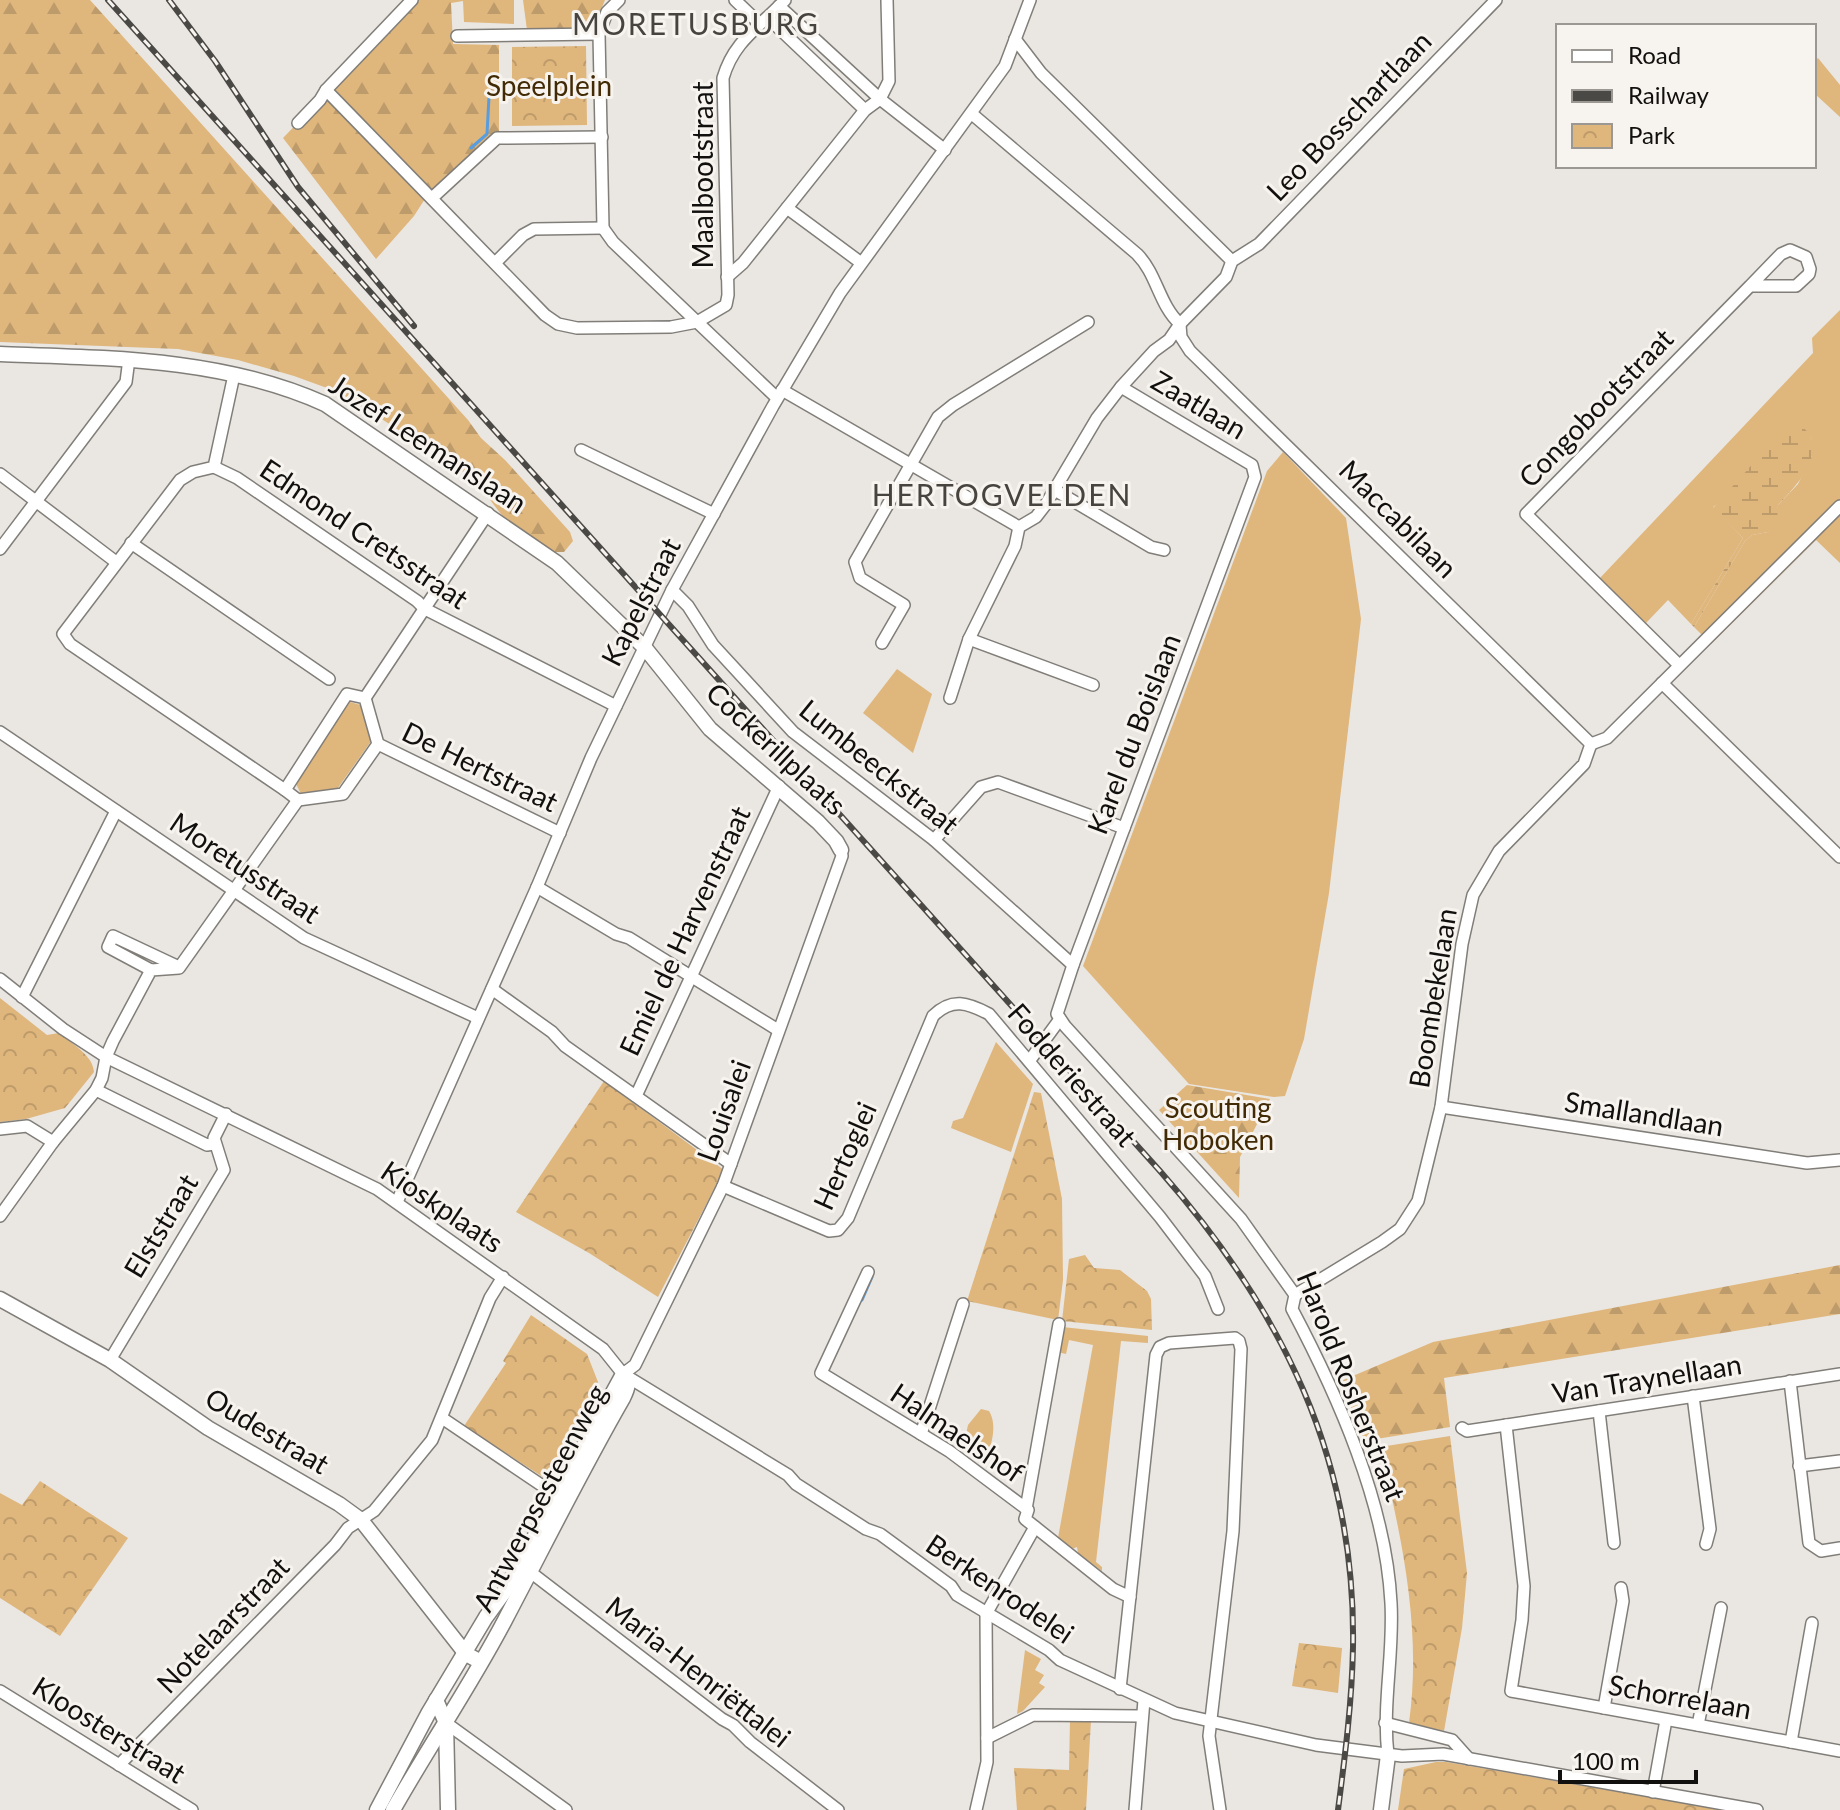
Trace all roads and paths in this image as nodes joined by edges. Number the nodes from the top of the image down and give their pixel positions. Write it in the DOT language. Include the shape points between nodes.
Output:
graph roads {
  1 [pos="412,0"];
  2 [pos="619,0"];
  3 [pos="735,0"];
  4 [pos="887,0"];
  5 [pos="1030,0"];
  6 [pos="1496,0"];
  7 [pos="782,3"];
  8 [pos="763,20"];
  9 [pos="599,34"];
  10 [pos="457,36"];
  11 [pos="1015,39"];
  12 [pos="1029,57"];
  13 [pos="1005,66"];
  14 [pos="326,90"];
  15 [pos="880,99"];
  16 [pos="865,110"];
  17 [pos="972,114"];
  18 [pos="298,123"];
  19 [pos="602,137"];
  20 [pos="945,150"];
  21 [pos="432,198"];
  22 [pos="787,208"];
  23 [pos="603,228"];
  24 [pos="1232,261"];
  25 [pos="860,262"];
  26 [pos="495,263"];
  27 [pos="727,277"];
  28 [pos="1750,286"];
  29 [pos="697,322"];
  30 [pos="1088,322"];
  31 [pos="1180,324"];
  32 [pos="0,354"];
  33 [pos="129,359"];
  34 [pos="234,375"];
  35 [pos="1121,387"];
  36 [pos="780,394"];
  37 [pos="581,450"];
  38 [pos="911,465"];
  39 [pos="1252,465"];
  40 [pos="214,467"];
  41 [pos="0,474"];
  42 [pos="1053,489"];
  43 [pos="36,502"];
  44 [pos="1840,506"];
  45 [pos="488,513"];
  46 [pos="714,514"];
  47 [pos="1019,527"];
  48 [pos="131,543"];
  49 [pos="0,549"];
  50 [pos="1164,550"];
  51 [pos="116,562"];
  52 [pos="672,590"];
  53 [pos="425,609"];
  54 [pos="969,639"];
  55 [pos="882,643"];
  56 [pos="645,648"];
  57 [pos="1679,665"];
  58 [pos="329,679"];
  59 [pos="1662,683"];
  60 [pos="1093,685"];
  61 [pos="365,698"];
  62 [pos="950,698"];
  63 [pos="616,706"];
  64 [pos="0,732"];
  65 [pos="378,744"];
  66 [pos="1591,744"];
  67 [pos="779,786"];
  68 [pos="285,790"];
  69 [pos="298,800"];
  70 [pos="116,811"];
  71 [pos="1124,828"];
  72 [pos="560,833"];
  73 [pos="934,840"];
  74 [pos="841,850"];
  75 [pos="1840,857"];
  76 [pos="537,887"];
  77 [pos="234,890"];
  78 [pos="1073,965"];
  79 [pos="179,968"];
  80 [pos="151,970"];
  81 [pos="690,976"];
  82 [pos="0,979"];
  83 [pos="492,989"];
  84 [pos="22,997"];
  85 [pos="960,1002"];
  86 [pos="478,1018"];
  87 [pos="1060,1019"];
  88 [pos="778,1030"];
  89 [pos="106,1057"];
  90 [pos="1030,1060"];
  91 [pos="96,1090"];
  92 [pos="636,1096"];
  93 [pos="1441,1107"];
  94 [pos="221,1112"];
  95 [pos="0,1129"];
  96 [pos="53,1142"];
  97 [pos="214,1144"];
  98 [pos="1840,1160"];
  99 [pos="731,1164"];
  100 [pos="723,1186"];
  101 [pos="397,1202"];
  102 [pos="0,1216"];
  103 [pos="868,1272"];
  104 [pos="503,1277"];
  105 [pos="1295,1295"];
  106 [pos="0,1299"];
  107 [pos="963,1304"];
  108 [pos="1218,1309"];
  109 [pos="1059,1324"];
  110 [pos="110,1360"];
  111 [pos="623,1374"];
  112 [pos="1840,1374"];
  113 [pos="1790,1381"];
  114 [pos="1693,1396"];
  115 [pos="1599,1411"];
  116 [pos="442,1418"];
  117 [pos="1506,1425"];
  118 [pos="1462,1428"];
  119 [pos="921,1434"];
  120 [pos="1840,1461"];
  121 [pos="1799,1466"];
  122 [pos="556,1495"];
  123 [pos="1026,1509"];
  124 [pos="361,1520"];
  125 [pos="1035,1527"];
  126 [pos="1614,1543"];
  127 [pos="1706,1544"];
  128 [pos="1840,1548"];
  129 [pos="529,1571"];
  130 [pos="1621,1588"];
  131 [pos="1130,1597"];
  132 [pos="1721,1608"];
  133 [pos="986,1614"];
  134 [pos="1812,1623"];
  135 [pos="466,1654"];
  136 [pos="481,1662"];
  137 [pos="1120,1689"];
  138 [pos="0,1691"];
  139 [pos="436,1700"];
  140 [pos="1144,1700"];
  141 [pos="1604,1708"];
  142 [pos="1141,1716"];
  143 [pos="1666,1720"];
  144 [pos="1210,1722"];
  145 [pos="1385,1723"];
  146 [pos="1698,1725"];
  147 [pos="451,1733"];
  148 [pos="987,1738"];
  149 [pos="1791,1742"];
  150 [pos="1840,1751"];
  151 [pos="1388,1755"];
  152 [pos="1469,1759"];
  153 [pos="423,1760"];
  154 [pos="119,1765"];
  155 [pos="448,1769"];
  156 [pos="1653,1792"];
  157 [pos="192,1810"];
  158 [pos="377,1810"];
  159 [pos="393,1810"];
  160 [pos="448,1810"];
  161 [pos="566,1810"];
  162 [pos="838,1810"];
  163 [pos="976,1810"];
  164 [pos="1135,1810"];
  165 [pos="1220,1810"];
  166 [pos="1381,1810"];
  167 [pos="1757,1810"];
  1 -- 14 [label="street"];
  2 -- 9 [label="street" via="607,12"];
  3 -- 8 [label="street"];
  4 -- 15 [label="street" via="889,81"];
  5 -- 11 [label="street, Kapelstraat"];
  6 -- 24 [label="street, Leo Bosschartlaan" via="1259,244"];
  7 -- 8 [label="street, Maalbootstraat"];
  7 -- 15 [label="street"];
  8 -- 16 [label="street"];
  8 -- 27 [label="street, Maalbootstraat" via="732,53 723,78"];
  9 -- 10 [label="street"];
  9 -- 19 [label="street"];
  11 -- 12 [label="street"];
  11 -- 13 [label="street, Kapelstraat"];
  12 -- 13 [label="street"];
  12 -- 24 [label="street"];
  13 -- 17 [label="street, Kapelstraat"];
  14 -- 18 [label="street"];
  14 -- 21 [label="street"];
  15 -- 16 [label="street"];
  15 -- 20 [label="street"];
  16 -- 22 [label="street"];
  17 -- 20 [label="street, Kapelstraat"];
  17 -- 31 [label="street, Maccabilaan" via="1148,265 1168,313"];
  19 -- 21 [label="street" via="497,138"];
  19 -- 23 [label="street"];
  20 -- 25 [label="street, Kapelstraat"];
  21 -- 26 [label="street"];
  22 -- 25 [label="street"];
  22 -- 27 [label="street"];
  23 -- 26 [label="street" via="534,229"];
  23 -- 29 [label="street"];
  24 -- 31 [label="street, Leo Bosschartlaan" via="1226,277"];
  25 -- 36 [label="street, Kapelstraat"];
  26 -- 29 [label="street" via="558,324 591,329"];
  27 -- 29 [label="street, Maalbootstraat" via="726,305"];
  28 -- 28 [label="street, Congobootstraat" via="1796,286 1809,274 1806,257 1790,250 1781,254"];
  28 -- 57 [label="street, Congobootstraat" via="1526,514"];
  29 -- 36 [label="street"];
  30 -- 38 [label="street" via="938,417"];
  31 -- 35 [label="street, Leo Bosschartlaan"];
  31 -- 66 [label="street, Maccabilaan" via="1190,351"];
  32 -- 33 [label="street, Jozef Leemanslaan"];
  33 -- 34 [label="street, Jozef Leemanslaan"];
  33 -- 43 [label="street" via="126,382"];
  34 -- 40 [label="street"];
  34 -- 45 [label="street, Jozef Leemanslaan" via="325,404"];
  35 -- 39 [label="street, Zaatlaan"];
  35 -- 42 [label="street, Leo Bosschartlaan"];
  36 -- 38 [label="street"];
  36 -- 46 [label="street, Kapelstraat"];
  37 -- 46 [label="street"];
  38 -- 47 [label="street"];
  38 -- 55 [label="street" via="855,562 860,578 904,605"];
  39 -- 71 [label="street, Karel du Boislaan" via="1251,494"];
  40 -- 48 [label="street" via="180,480"];
  40 -- 53 [label="street, Edmond Cretsstraat"];
  41 -- 43 [label="street"];
  42 -- 47 [label="street, Leo Bosschartlaan" via="1036,517"];
  42 -- 50 [label="street"];
  43 -- 49 [label="street"];
  43 -- 51 [label="street"];
  44 -- 57 [label="street, Boombekelaan"];
  45 -- 53 [label="street"];
  45 -- 56 [label="street, Jozef Leemanslaan" via="557,563"];
  46 -- 52 [label="street, Kapelstraat"];
  47 -- 54 [label="street" via="1015,546"];
  48 -- 51 [label="street"];
  48 -- 58 [label="street"];
  51 -- 68 [label="street" via="63,634 70,644"];
  52 -- 56 [label="street, Kapelstraat"];
  52 -- 73 [label="street, Lumbeeckstraat" via="713,645 793,732"];
  53 -- 61 [label="street"];
  53 -- 63 [label="street, Edmond Cretsstraat"];
  54 -- 60 [label="street"];
  54 -- 62 [label="street"];
  56 -- 63 [label="street, Kapelstraat"];
  56 -- 67 [label="street, Cockerillplaats" via="710,729"];
  57 -- 59 [label="street, Boombekelaan"];
  59 -- 66 [label="street, Boombekelaan" via="1607,738"];
  59 -- 75 [label="street"];
  61 -- 65 [label="street"];
  61 -- 68 [label="street" via="347,694"];
  63 -- 72 [label="street, Kapelstraat"];
  64 -- 70 [label="street, Moretusstraat"];
  65 -- 69 [label="street" via="343,794"];
  65 -- 72 [label="street, De Hertstraat"];
  66 -- 93 [label="street, Boombekelaan" via="1584,764 1499,851 1473,895"];
  67 -- 74 [label="street, Cockerillplaats"];
  67 -- 81 [label="street, Emiel de Harvenstraat"];
  68 -- 69 [label="street"];
  69 -- 77 [label="street"];
  70 -- 77 [label="street, Moretusstraat"];
  70 -- 84 [label="street"];
  71 -- 73 [label="street" via="998,782 981,787"];
  71 -- 78 [label="street, Karel du Boislaan"];
  72 -- 76 [label="street, Kapelstraat"];
  73 -- 78 [label="street, Lumbeeckstraat"];
  74 -- 88 [label="street, Louisalei"];
  76 -- 81 [label="street"];
  76 -- 83 [label="street, Kapelstraat"];
  77 -- 79 [label="street"];
  77 -- 86 [label="street, Moretusstraat" via="304,938"];
  78 -- 87 [label="street, Karel du Boislaan" via="1058,1008"];
  79 -- 80 [label="street"];
  79 -- 80 [label="street" via="113,936 108,947"];
  80 -- 89 [label="street"];
  81 -- 88 [label="street"];
  81 -- 92 [label="street, Emiel de Harvenstraat"];
  82 -- 84 [label="street, Kioskplaats"];
  83 -- 86 [label="street, Kapelstraat"];
  83 -- 92 [label="street"];
  84 -- 89 [label="street, Kioskplaats"];
  85 -- 90 [label="street, Fodderiestraat" via="989,1014"];
  85 -- 100 [label="street, Hertoglei" via="933,1016 848,1218 838,1230 829,1231"];
  86 -- 101 [label="street, Kapelstraat"];
  87 -- 90 [label="street"];
  87 -- 105 [label="street, Harold Rosherstraat" via="1241,1219"];
  88 -- 99 [label="street, Louisalei"];
  89 -- 91 [label="street"];
  89 -- 94 [label="street, Kioskplaats"];
  90 -- 108 [label="street, Fodderiestraat" via="1182,1245 1205,1276"];
  91 -- 96 [label="street"];
  91 -- 97 [label="street"];
  92 -- 99 [label="street"];
  93 -- 98 [label="street, Smallandlaan" via="1807,1163"];
  93 -- 105 [label="street, Boombekelaan" via="1424,1184 1400,1229"];
  94 -- 97 [label="street, Elststraat"];
  94 -- 101 [label="street, Kioskplaats"];
  95 -- 96 [label="street" via="27,1126"];
  96 -- 102 [label="street"];
  97 -- 110 [label="street, Elststraat" via="224,1170"];
  99 -- 100 [label="street, Louisalei"];
  100 -- 111 [label="street, Louisalei" via="635,1365"];
  101 -- 104 [label="street, Kioskplaats"];
  103 -- 119 [label="street, Halmaelshof" via="821,1373"];
  104 -- 111 [label="street, Kioskplaats" via="603,1349"];
  104 -- 116 [label="street, Notelaarstraat"];
  105 -- 145 [label="street, Harold Rosherstraat" via="1292,1309 1371,1488 1391,1602"];
  106 -- 110 [label="street, Oudestraat"];
  107 -- 119 [label="street"];
  109 -- 123 [label="street"];
  110 -- 124 [label="street, Oudestraat" via="208,1428"];
  111 -- 122 [label="street, Antwerpsesteenweg"];
  111 -- 129 [label="street, Antwerpsesteenweg" via="626,1392"];
  111 -- 133 [label="street, Berkenrodelei" via="880,1534"];
  112 -- 113 [label="street, Van Traynellaan"];
  113 -- 114 [label="street, Van Traynellaan"];
  113 -- 121 [label="street"];
  114 -- 115 [label="street, Van Traynellaan"];
  114 -- 127 [label="street" via="1710,1529"];
  115 -- 117 [label="street, Van Traynellaan"];
  115 -- 126 [label="street"];
  116 -- 122 [label="street"];
  116 -- 124 [label="street, Notelaarstraat" via="432,1440"];
  117 -- 118 [label="street, Van Traynellaan"];
  117 -- 141 [label="street, Schorrelaan" via="1524,1586 1511,1691"];
  119 -- 123 [label="street, Halmaelshof"];
  120 -- 121 [label="street"];
  121 -- 128 [label="street" via="1809,1543 1821,1551"];
  122 -- 135 [label="street, Antwerpsesteenweg"];
  123 -- 125 [label="street, Halmaelshof" via="1025,1519"];
  124 -- 135 [label="street, Oudestraat"];
  124 -- 154 [label="street, Notelaarstraat"];
  125 -- 131 [label="street, Halmaelshof"];
  125 -- 133 [label="street"];
  129 -- 136 [label="street, Antwerpsesteenweg"];
  129 -- 162 [label="street, Maria-Henriëttalei"];
  130 -- 141 [label="street"];
  131 -- 137 [label="street"];
  131 -- 144 [label="street" via="1158,1351 1169,1343 1230,1337 1241,1349 1233,1531"];
  132 -- 146 [label="street"];
  133 -- 137 [label="street, Berkenrodelei"];
  133 -- 148 [label="street"];
  134 -- 149 [label="street"];
  135 -- 136 [label="street"];
  135 -- 139 [label="street, Antwerpsesteenweg"];
  136 -- 147 [label="street, Antwerpsesteenweg"];
  137 -- 140 [label="street, Berkenrodelei"];
  138 -- 154 [label="street, Kloosterstraat"];
  139 -- 147 [label="street"];
  139 -- 158 [label="street, Antwerpsesteenweg"];
  140 -- 142 [label="street"];
  140 -- 144 [label="street, Berkenrodelei"];
  141 -- 143 [label="street, Schorrelaan"];
  142 -- 148 [label="street" via="1033,1715"];
  142 -- 164 [label="street"];
  143 -- 146 [label="street, Schorrelaan"];
  143 -- 156 [label="street"];
  144 -- 151 [label="street, Berkenrodelei"];
  144 -- 165 [label="street"];
  145 -- 151 [label="street, Harold Rosherstraat"];
  145 -- 152 [label="street" via="1452,1740"];
  146 -- 149 [label="street, Schorrelaan"];
  147 -- 153 [label="street, Antwerpsesteenweg"];
  147 -- 155 [label="street"];
  147 -- 161 [label="street"];
  148 -- 163 [label="street"];
  149 -- 150 [label="street, Schorrelaan"];
  151 -- 152 [label="street, Berkenrodelei"];
  151 -- 166 [label="street"];
  152 -- 156 [label="street, Berkenrodelei"];
  153 -- 155 [label="street"];
  153 -- 159 [label="street, Antwerpsesteenweg"];
  154 -- 157 [label="street, Kloosterstraat"];
  155 -- 160 [label="street"];
  156 -- 167 [label="street, Berkenrodelei"];
}
